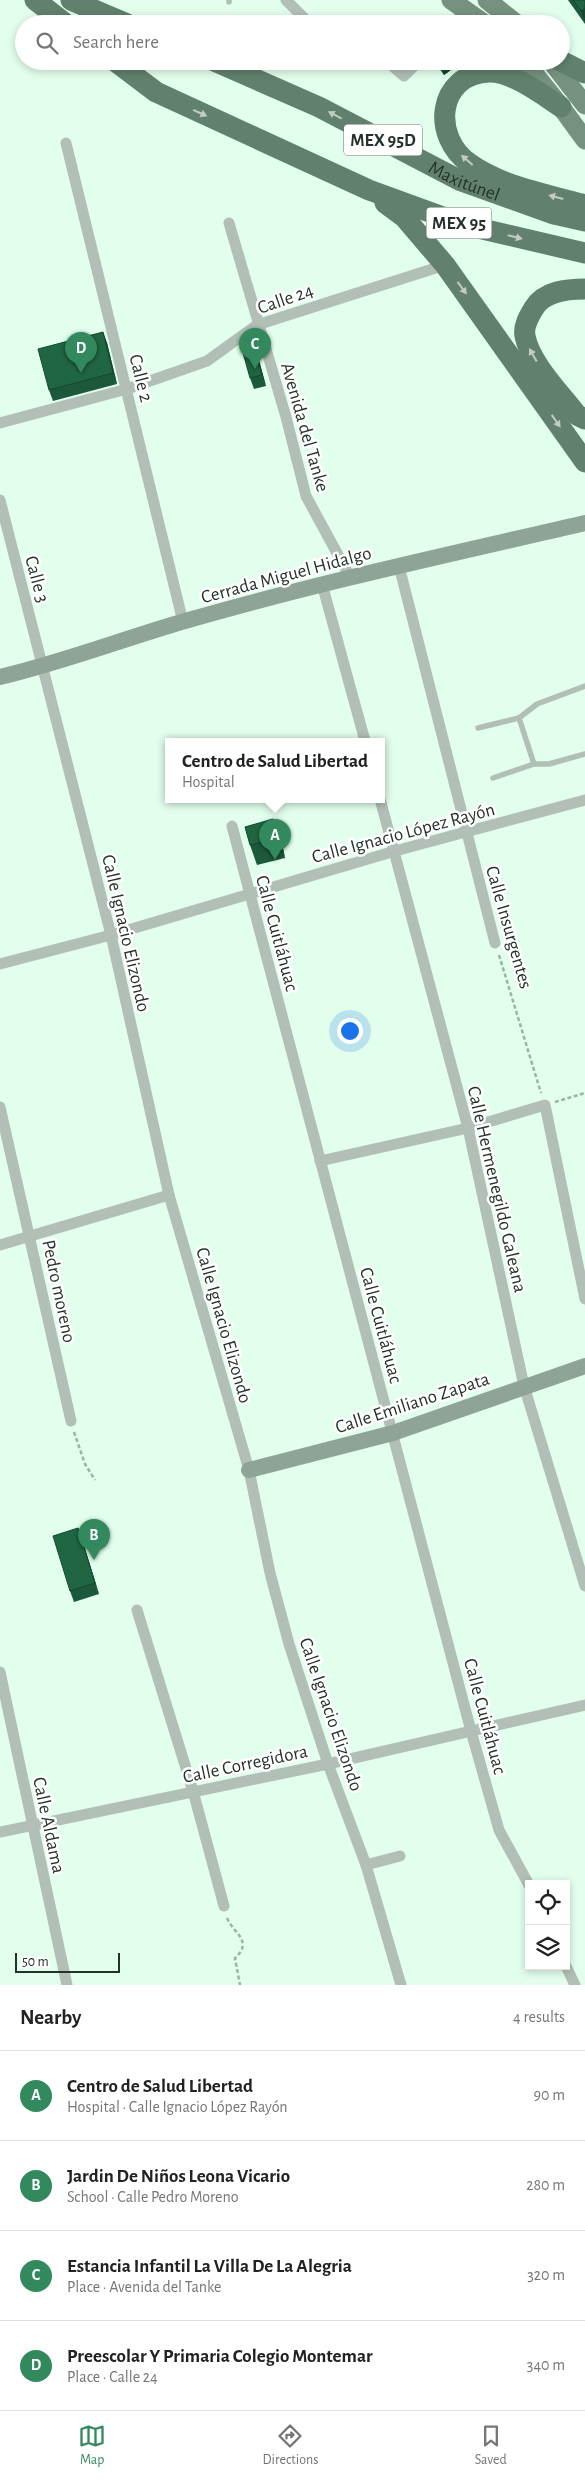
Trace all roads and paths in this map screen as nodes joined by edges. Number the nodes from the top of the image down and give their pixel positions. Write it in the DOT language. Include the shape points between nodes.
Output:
graph roads {
  1 [pos="35,0"];
  2 [pos="71,0"];
  3 [pos="286,0"];
  4 [pos="487,0"];
  5 [pos="459,5"];
  6 [pos="54,15"];
  7 [pos="106,15"];
  8 [pos="301,15"];
  9 [pos="473,15"];
  10 [pos="506,15"];
  11 [pos="570,66"];
  12 [pos="127,70"];
  13 [pos="235,70"];
  14 [pos="397,70"];
  15 [pos="410,70"];
  16 [pos="532,70"];
  17 [pos="558,70"];
  18 [pos="585,73"];
  19 [pos="585,105"];
  20 [pos="562,106"];
  21 [pos="585,140"];
  22 [pos="66,143"];
  23 [pos="369,190"];
  24 [pos="585,205"];
  25 [pos="585,221"];
  26 [pos="229,223"];
  27 [pos="585,253"];
  28 [pos="445,265"];
  29 [pos="577,289"];
  30 [pos="258,325"];
  31 [pos="127,389"];
  32 [pos="585,419"];
  33 [pos="0,422"];
  34 [pos="585,462"];
  35 [pos="0,500"];
  36 [pos="585,523"];
  37 [pos="399,566"];
  38 [pos="350,577"];
  39 [pos="322,584"];
  40 [pos="183,622"];
  41 [pos="43,666"];
  42 [pos="0,677"];
  43 [pos="584,688"];
  44 [pos="519,718"];
  45 [pos="478,728"];
  46 [pos="364,738"];
  47 [pos="585,754"];
  48 [pos="534,764"];
  49 [pos="493,778"];
  50 [pos="585,800"];
  51 [pos="381,803"];
  52 [pos="232,826"];
  53 [pos="466,833"];
  54 [pos="395,851"];
  55 [pos="249,894"];
  56 [pos="111,935"];
  57 [pos="495,943"];
  58 [pos="0,964"];
  59 [pos="585,1094"];
  60 [pos="545,1105"];
  61 [pos="0,1107"];
  62 [pos="468,1128"];
  63 [pos="320,1161"];
  64 [pos="169,1195"];
  65 [pos="30,1237"];
  66 [pos="0,1245"];
  67 [pos="585,1299"];
  68 [pos="585,1366"];
  69 [pos="524,1386"];
  70 [pos="71,1421"];
  71 [pos="394,1433"];
  72 [pos="249,1470"];
  73 [pos="95,1480"];
  74 [pos="585,1586"];
  75 [pos="137,1610"];
  76 [pos="0,1672"];
  77 [pos="585,1705"];
  78 [pos="471,1731"];
  79 [pos="328,1764"];
  80 [pos="194,1791"];
  81 [pos="32,1826"];
  82 [pos="0,1832"];
  83 [pos="400,1856"];
  84 [pos="366,1866"];
  85 [pos="526,1880"];
  86 [pos="224,1906"];
  87 [pos="568,1970"];
  88 [pos="67,1985"];
  89 [pos="240,1985"];
  90 [pos="401,1985"];
  91 [pos="575,1985"];
  1 -- 6 [label="highway"];
  2 -- 7 [label="highway"];
  3 -- 8 [label="street"];
  4 -- 10 [label="main road"];
  5 -- 9 [label="main road"];
  11 -- 18 [label="highway"];
  12 -- 23 [label="highway, MEX 95D, one-way" via="156,92"];
  25 -- 13 [label="highway, Maxitúnel / MEX 95D, one-way" via="554,214 460,180 319,106"];
  14 -- 15 [label="street" via="404,76"];
  16 -- 20 [label="main road"];
  17 -- 19 [label="main road"];
  20 -- 21 [label="main road"];
  24 -- 20 [label="highway, one-way" via="526,189 493,177 468,163 450,143 443,122 446,104 456,87 470,76 491,72 517,80"];
  22 -- 31 [label="street, Calle 2"];
  23 -- 27 [label="highway, MEX 95, one-way" via="465,225"];
  23 -- 28 [label="highway" via="404,217"];
  26 -- 30 [label="street, Avenida del Tanke"];
  28 -- 30 [label="street, Calle 24"];
  28 -- 34 [label="highway, one-way"];
  32 -- 29 [label="highway, one-way" via="578,415 530,354 524,335 527,318 536,303 550,294"];
  30 -- 31 [label="street, Calle 24" via="207,361"];
  30 -- 38 [label="street, Avenida del Tanke" via="306,496"];
  31 -- 33 [label="street, Calle 24"];
  31 -- 40 [label="street, Calle 2"];
  35 -- 41 [label="street, Calle 3"];
  36 -- 37 [label="street, Cerrada Miguel Hidalgo"];
  37 -- 38 [label="street, Cerrada Miguel Hidalgo"];
  37 -- 53 [label="street, Calle Insurgentes"];
  38 -- 39 [label="street, Cerrada Miguel Hidalgo"];
  39 -- 40 [label="street, Cerrada Miguel Hidalgo"];
  39 -- 46 [label="street"];
  40 -- 41 [label="street, Cerrada Miguel Hidalgo"];
  41 -- 42 [label="street, Cerrada Miguel Hidalgo"];
  41 -- 56 [label="street, Calle Ignacio Elizondo"];
  43 -- 44 [label="lane" via="537,704"];
  44 -- 45 [label="lane"];
  44 -- 48 [label="lane"];
  47 -- 48 [label="lane" via="549,764"];
  48 -- 49 [label="lane"];
  50 -- 53 [label="street, Calle Ignacio López Rayón"];
  51 -- 54 [label="street, Calle Hermenegildo Galeana"];
  52 -- 55 [label="street, Calle Cuitláhuac"];
  53 -- 54 [label="street, Calle Ignacio López Rayón"];
  53 -- 57 [label="street, Calle Insurgentes"];
  54 -- 55 [label="street, Calle Ignacio López Rayón"];
  54 -- 62 [label="street, Calle Hermenegildo Galeana"];
  55 -- 56 [label="street, Calle Ignacio López Rayón"];
  55 -- 63 [label="street, Calle Cuitláhuac"];
  56 -- 58 [label="street, Calle Ignacio López Rayón"];
  56 -- 64 [label="street, Calle Ignacio Elizondo"];
  57 -- 60 [label="path, Calle Insurgentes"];
  59 -- 60 [label="path"];
  60 -- 62 [label="street"];
  60 -- 67 [label="street"];
  61 -- 65 [label="street, Pedro moreno"];
  62 -- 63 [label="street"];
  62 -- 69 [label="street, Calle Hermenegildo Galeana"];
  63 -- 71 [label="street, Calle Cuitláhuac"];
  64 -- 65 [label="street"];
  64 -- 72 [label="street, Calle Ignacio Elizondo"];
  65 -- 66 [label="street"];
  65 -- 70 [label="street, Pedro moreno"];
  68 -- 69 [label="street, Calle Emiliano Zapata"];
  69 -- 71 [label="street, Calle Emiliano Zapata"];
  69 -- 74 [label="street, Calle Hermenegildo Galeana"];
  70 -- 73 [label="path" via="85,1464"];
  71 -- 72 [label="street, Calle Emiliano Zapata"];
  71 -- 78 [label="street, Calle Cuitláhuac"];
  72 -- 79 [label="street, Calle Ignacio Elizondo" via="270,1573 289,1644"];
  75 -- 80 [label="street"];
  76 -- 81 [label="street, Calle Aldama"];
  77 -- 78 [label="street, Calle Corregidora"];
  78 -- 79 [label="street, Calle Corregidora"];
  78 -- 85 [label="street, Calle Cuitláhuac" via="499,1830"];
  79 -- 80 [label="street, Calle Corregidora"];
  79 -- 84 [label="street, Calle Ignacio Elizondo"];
  80 -- 81 [label="street, Calle Corregidora"];
  80 -- 86 [label="street"];
  81 -- 82 [label="street, Calle Corregidora"];
  81 -- 88 [label="street, Calle Aldama"];
  83 -- 84 [label="street"];
  84 -- 90 [label="street, Calle Ignacio Elizondo"];
  86 -- 89 [label="path" via="227,1919 243,1944 235,1958"];
  87 -- 91 [label="street"];
}
